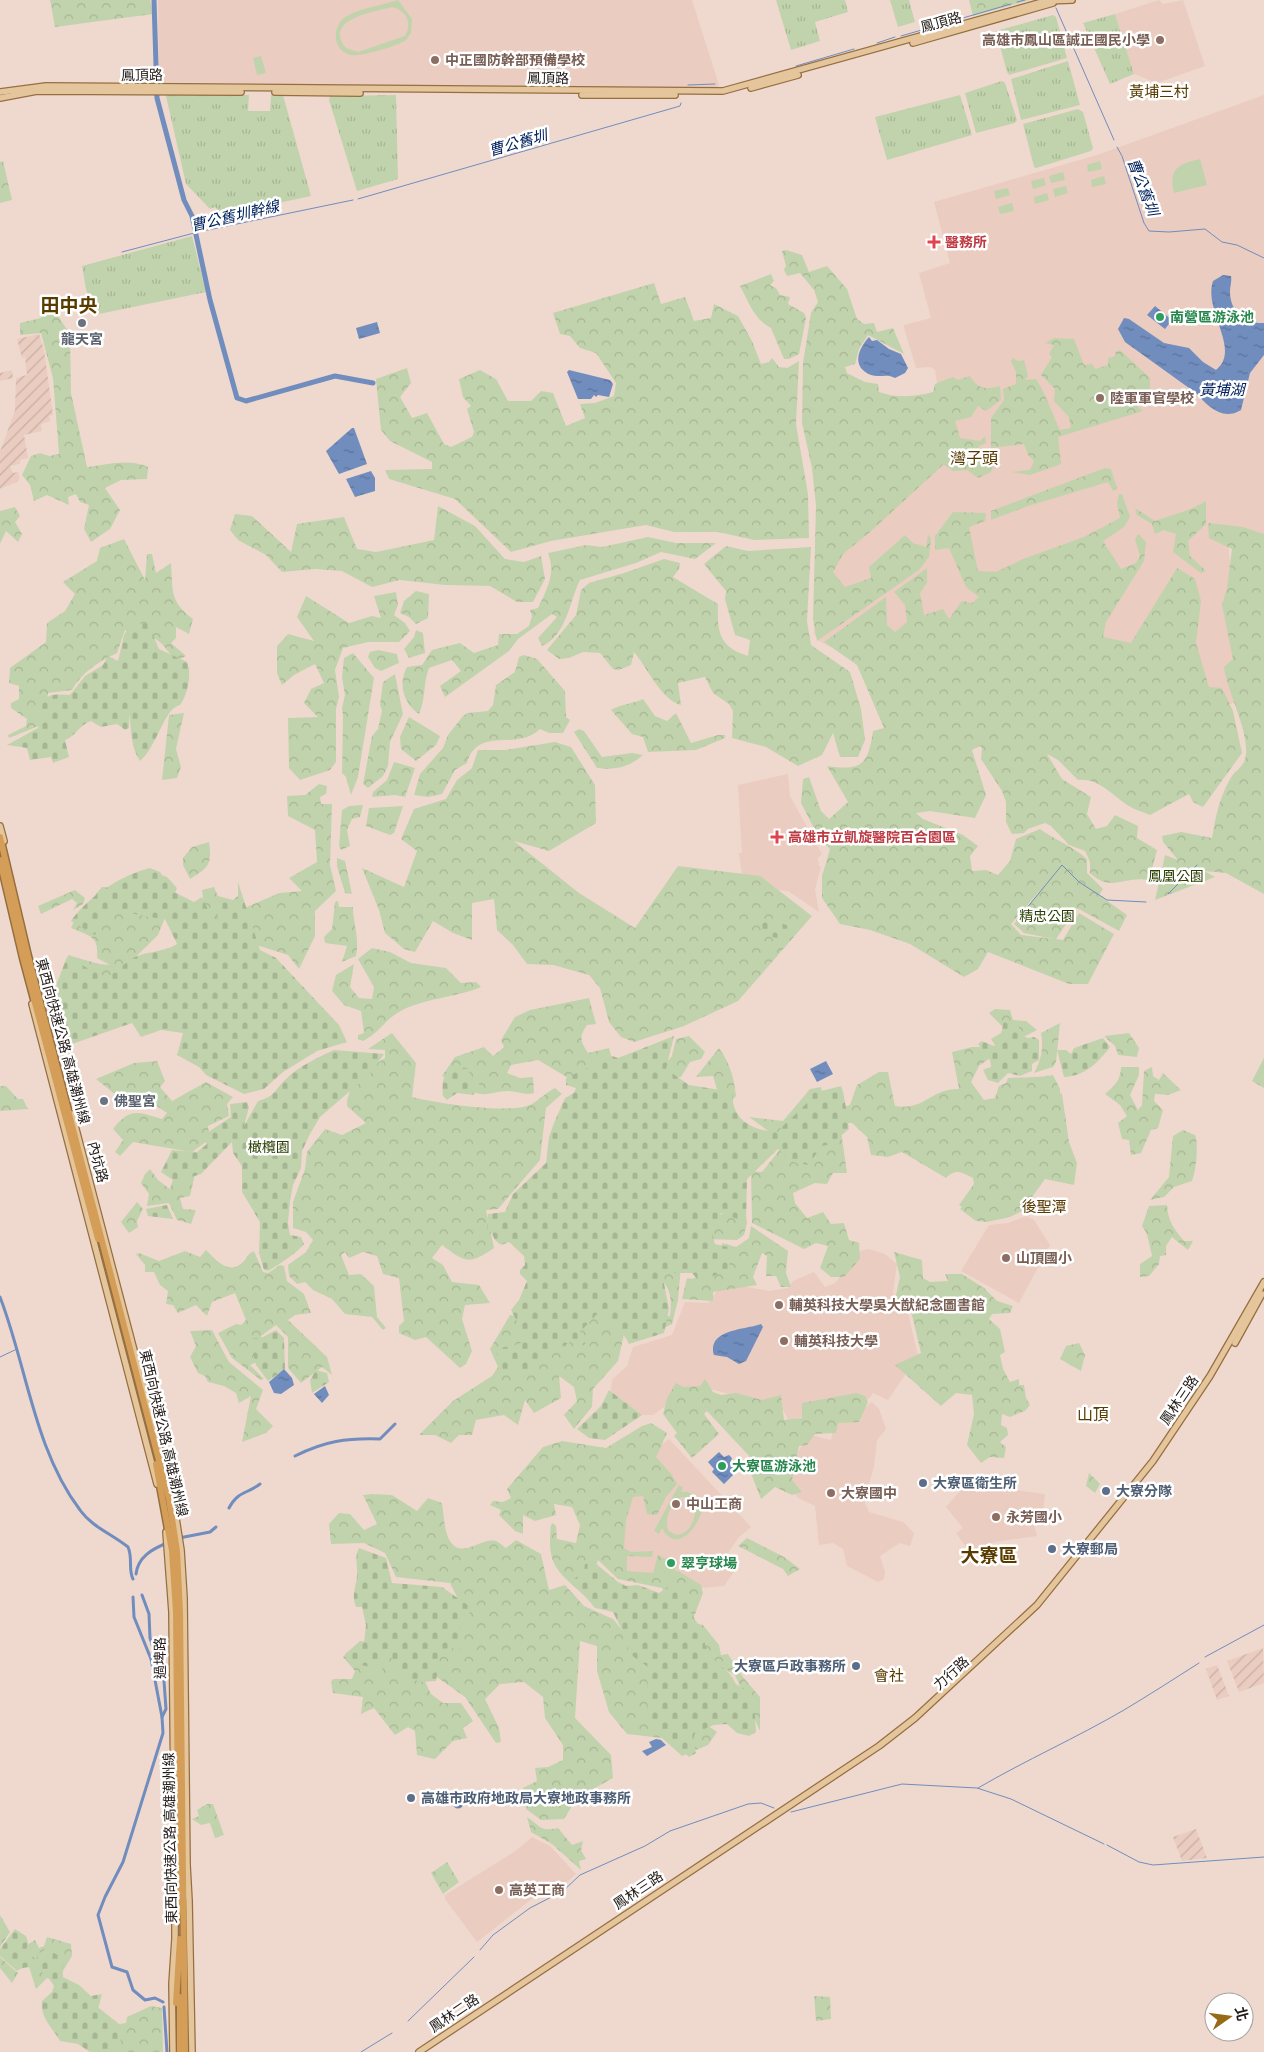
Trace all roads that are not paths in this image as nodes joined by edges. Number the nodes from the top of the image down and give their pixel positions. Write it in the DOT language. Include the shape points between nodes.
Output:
graph roads {
  1 [pos="1060,0"];
  2 [pos="1072,0"];
  3 [pos="152,90"];
  4 [pos="0,92"];
  5 [pos="0,98"];
  6 [pos="0,826"];
  7 [pos="0,837"];
  8 [pos="0,860"];
  9 [pos="0,871"];
  10 [pos="102,1271"];
  11 [pos="114,1272"];
  12 [pos="1264,1282"];
  13 [pos="1264,1290"];
  14 [pos="1103,1524"];
  15 [pos="788,1808"];
  16 [pos="183,1866"];
  17 [pos="180,1939"];
  18 [pos="505,1996"];
  19 [pos="175,2052"];
  20 [pos="180,2052"];
  21 [pos="185,2052"];
  22 [pos="190,2052"];
  23 [pos="419,2052"];
  24 [pos="425,2052"];
  1 -- 2 [label="main road, 鳳頂路"];
  1 -- 3 [label="main road, 鳳頂路" via="1046,0 723,91"];
  3 -- 4 [label="main road, 鳳頂路" via="35,86"];
  3 -- 5 [label="main road, 鳳頂路" via="37,91"];
  6 -- 11 [label="main road, 內坑路" via="63,1084"];
  7 -- 16 [label="highway, 東西向快速公路 高雄潮州線" via="170,1499 180,1612"];
  8 -- 17 [label="highway, 東西向快速公路 高雄潮州線" via="23,958 146,1419 164,1500 172,1551 176,1612"];
  9 -- 10 [label="main road, 內坑路"];
  10 -- 19 [label="main road, 過埤路" via="161,1500 168,1545 172,1612 176,1939 172,1984"];
  11 -- 22 [label="main road, 過埤路" via="173,1499 179,1540 184,1598"];
  12 -- 14 [label="main road, 鳳林三路" via="1174,1431"];
  13 -- 14 [label="main road, 鳳林三路" via="1177,1433 1154,1466"];
  14 -- 15 [label="main road, 力行路" via="1025,1618 925,1709 879,1746"];
  15 -- 18 [label="main road, 鳳林三路"];
  16 -- 21 [label="highway, 東西向快速公路 高雄潮州線"];
  16 -- 22 [label="highway"];
  17 -- 19 [label="highway"];
  17 -- 20 [label="highway, 東西向快速公路 高雄潮州線"];
  18 -- 23 [label="main road, 鳳林二路"];
  18 -- 24 [label="main road, 鳳林二路"];
}
